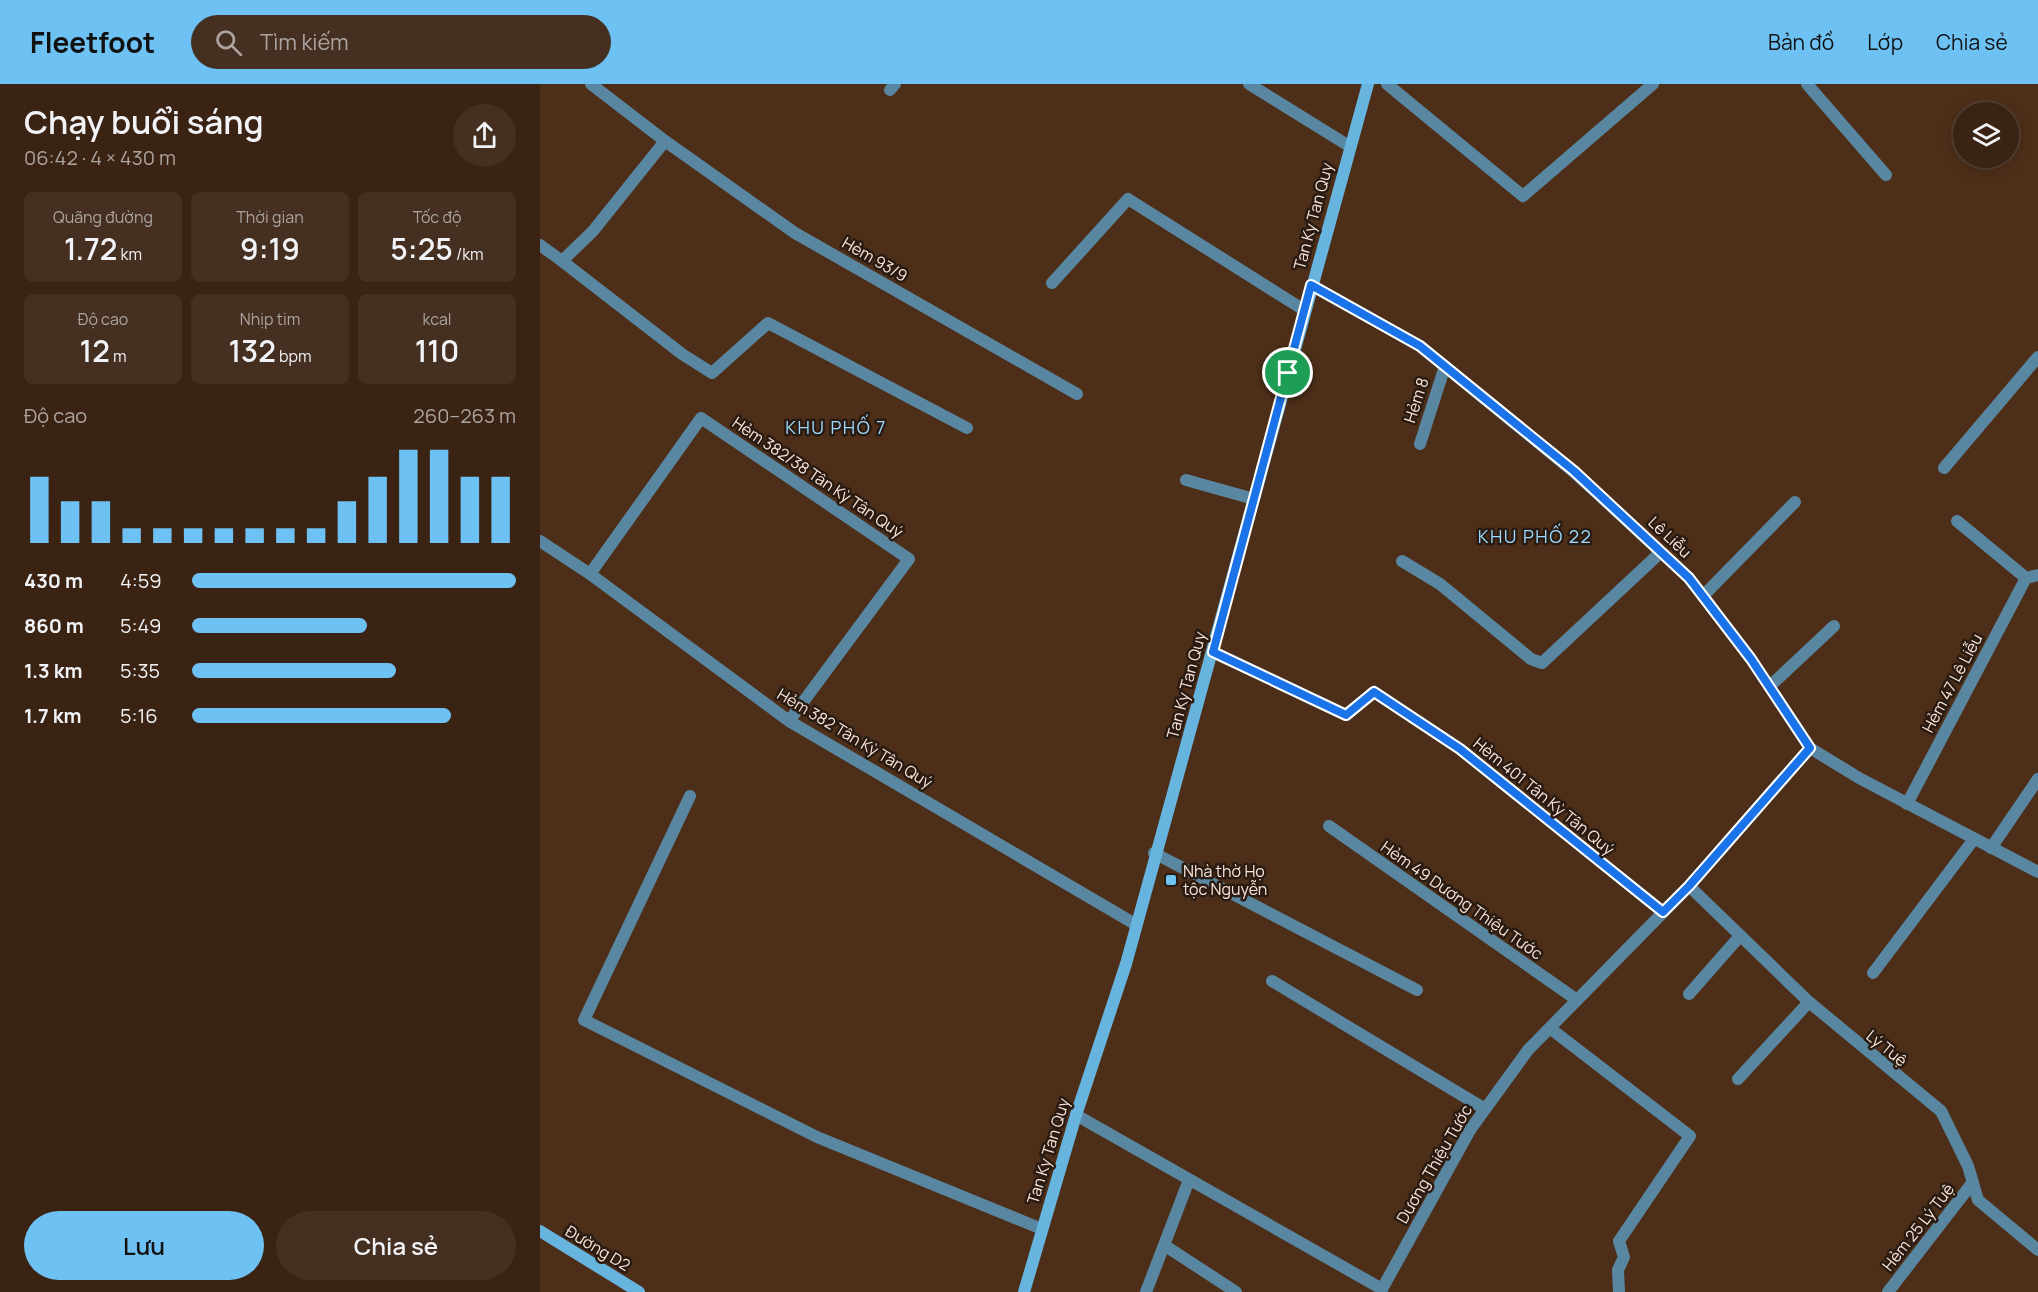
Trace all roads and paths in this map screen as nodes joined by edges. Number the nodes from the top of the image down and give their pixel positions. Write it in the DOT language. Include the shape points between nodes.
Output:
graph roads {
  1 [pos="591,84"];
  2 [pos="1249,84"];
  3 [pos="1368,84"];
  4 [pos="1387,84"];
  5 [pos="1653,84"];
  6 [pos="1807,84"];
  7 [pos="665,141"];
  8 [pos="1349,146"];
  9 [pos="1887,175"];
  10 [pos="540,244"];
  11 [pos="562,261"];
  12 [pos="1052,283"];
  13 [pos="1311,285"];
  14 [pos="1304,310"];
  15 [pos="2038,357"];
  16 [pos="1445,366"];
  17 [pos="1077,394"];
  18 [pos="967,429"];
  19 [pos="1420,444"];
  20 [pos="1944,468"];
  21 [pos="1185,480"];
  22 [pos="1254,499"];
  23 [pos="1795,502"];
  24 [pos="1956,521"];
  25 [pos="540,541"];
  26 [pos="1661,552"];
  27 [pos="1401,561"];
  28 [pos="590,574"];
  29 [pos="2032,576"];
  30 [pos="1702,596"];
  31 [pos="1834,626"];
  32 [pos="1213,652"];
  33 [pos="1770,686"];
  34 [pos="789,721"];
  35 [pos="1810,748"];
  36 [pos="2038,778"];
  37 [pos="690,796"];
  38 [pos="1907,804"];
  39 [pos="1329,826"];
  40 [pos="1974,839"];
  41 [pos="1991,848"];
  42 [pos="1154,853"];
  43 [pos="2038,872"];
  44 [pos="1689,886"];
  45 [pos="1663,912"];
  46 [pos="1135,924"];
  47 [pos="1740,936"];
  48 [pos="1873,973"];
  49 [pos="1272,981"];
  50 [pos="1417,990"];
  51 [pos="1689,994"];
  52 [pos="1576,1000"];
  53 [pos="1809,1002"];
  54 [pos="1551,1029"];
  55 [pos="1738,1078"];
  56 [pos="1485,1109"];
  57 [pos="1076,1115"];
  58 [pos="1189,1180"];
  59 [pos="1973,1182"];
  60 [pos="1042,1228"];
  61 [pos="540,1231"];
  62 [pos="1164,1245"];
  63 [pos="2038,1250"];
  64 [pos="639,1292"];
  65 [pos="1024,1292"];
  66 [pos="1146,1292"];
  67 [pos="1236,1292"];
  68 [pos="1619,1292"];
  69 [pos="1888,1292"];
  1 -- 7 [label="street, Hẻm 93/9"];
  2 -- 8 [label="street"];
  3 -- 8 [label="main road, Tan Ky Tan Quy"];
  4 -- 5 [label="street" via="1523,196"];
  6 -- 9 [label="street"];
  7 -- 11 [label="street" via="593,231"];
  7 -- 17 [label="street, Hẻm 93/9" via="795,233"];
  8 -- 13 [label="main road, Tan Ky Tan Quy"];
  10 -- 11 [label="street"];
  11 -- 18 [label="street" via="712,373 768,323"];
  12 -- 14 [label="street" via="1128,199"];
  13 -- 14 [label="main road, Tan Ky Tan Quy"];
  13 -- 16 [label="street, Lê Liễu" via="1420,346"];
  14 -- 22 [label="main road, Tan Ky Tan Quy"];
  15 -- 20 [label="street"];
  16 -- 19 [label="street, Hẻm 8"];
  16 -- 26 [label="street, Lê Liễu" via="1574,471"];
  21 -- 22 [label="street"];
  22 -- 32 [label="main road, Tan Ky Tan Quy"];
  23 -- 30 [label="street"];
  24 -- 29 [label="street, Hẻm 47 Lê Liễu"];
  25 -- 28 [label="street, Hẻm 382 Tân Kỳ Tân Quý"];
  26 -- 27 [label="street" via="1542,663 1531,659 1440,584"];
  26 -- 30 [label="street, Lê Liễu"];
  28 -- 34 [label="street, Hẻm 382 Tân Kỳ Tân Quý"];
  28 -- 34 [label="street, Hẻm 382/38 Tân Kỳ Tân Quý" via="701,418 909,559"];
  29 -- 38 [label="street, Hẻm 47 Lê Liễu"];
  30 -- 33 [label="street, Lê Liễu"];
  31 -- 33 [label="street"];
  32 -- 42 [label="main road, Tan Ky Tan Quy"];
  32 -- 45 [label="street, Hẻm 401 Tân Kỳ Tân Quý" via="1346,715 1374,692 1460,749"];
  33 -- 35 [label="street, Lê Liễu"];
  34 -- 46 [label="street, Hẻm 382 Tân Kỳ Tân Quý"];
  35 -- 38 [label="street, Lê Liễu"];
  35 -- 44 [label="street, Dương Thiệu Tước"];
  36 -- 41 [label="street"];
  37 -- 60 [label="street" via="584,1020 817,1137"];
  38 -- 40 [label="street, Lê Liễu"];
  39 -- 52 [label="street, Hẻm 49 Dương Thiệu Tước"];
  40 -- 41 [label="street, Lê Liễu"];
  40 -- 48 [label="street"];
  41 -- 43 [label="street, Lê Liễu"];
  42 -- 46 [label="main road, Tan Ky Tan Quy"];
  42 -- 50 [label="street"];
  44 -- 45 [label="street, Dương Thiệu Tước"];
  44 -- 47 [label="street, Lý Tuệ"];
  45 -- 52 [label="street, Dương Thiệu Tước"];
  46 -- 57 [label="main road, Tan Ky Tan Quy" via="1126,964"];
  47 -- 51 [label="street"];
  47 -- 53 [label="street, Lý Tuệ"];
  49 -- 56 [label="street"];
  52 -- 54 [label="street, Dương Thiệu Tước"];
  53 -- 55 [label="street"];
  53 -- 59 [label="street, Lý Tuệ" via="1941,1112"];
  54 -- 56 [label="street, Dương Thiệu Tước" via="1528,1050"];
  54 -- 68 [label="street" via="1690,1136 1619,1241 1624,1257 1618,1270"];
  56 -- 58 [label="street, Dương Thiệu Tước" via="1383,1289"];
  57 -- 58 [label="street, Dương Thiệu Tước"];
  57 -- 60 [label="main road, Tan Ky Tan Quy"];
  58 -- 62 [label="street"];
  59 -- 63 [label="street, Lý Tuệ" via="1978,1200"];
  59 -- 69 [label="street, Hẻm 25 Lý Tuệ"];
  60 -- 65 [label="main road, Tan Ky Tan Quy"];
  61 -- 64 [label="main road, Đường D2"];
  62 -- 66 [label="street"];
  62 -- 67 [label="street"];
}
